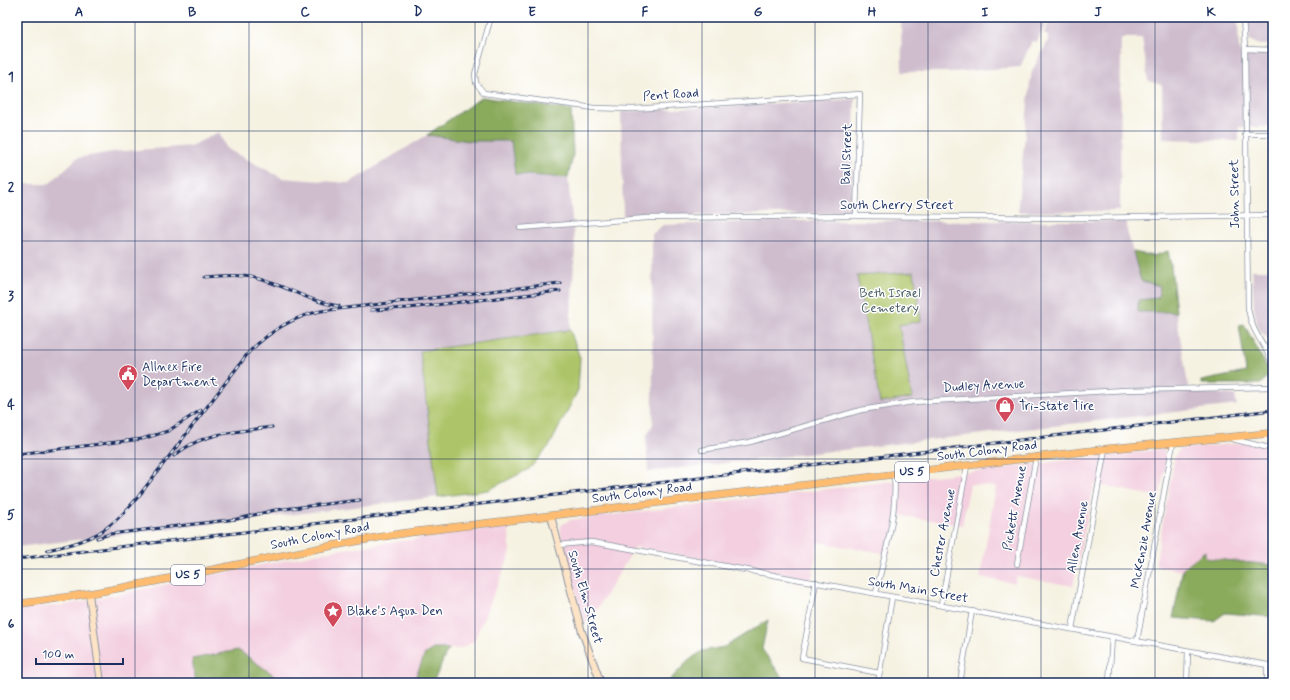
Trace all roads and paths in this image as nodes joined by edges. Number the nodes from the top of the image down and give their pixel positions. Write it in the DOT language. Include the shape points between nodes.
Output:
graph roads {
  1 [pos="491,17"];
  2 [pos="1243,17"];
  3 [pos="1245,49"];
  4 [pos="1273,50"];
  5 [pos="860,94"];
  6 [pos="1245,134"];
  7 [pos="1273,134"];
  8 [pos="1273,215"];
  9 [pos="856,216"];
  10 [pos="1246,216"];
  11 [pos="520,228"];
  12 [pos="1273,366"];
  13 [pos="1273,388"];
  14 [pos="1273,433"];
  15 [pos="1228,438"];
  16 [pos="1173,443"];
  17 [pos="1105,449"];
  18 [pos="1273,449"];
  19 [pos="702,450"];
  20 [pos="1036,457"];
  21 [pos="967,466"];
  22 [pos="894,475"];
  23 [pos="551,516"];
  24 [pos="558,545"];
  25 [pos="1017,564"];
  26 [pos="816,582"];
  27 [pos="876,593"];
  28 [pos="89,594"];
  29 [pos="892,597"];
  30 [pos="17,604"];
  31 [pos="941,605"];
  32 [pos="972,611"];
  33 [pos="1072,629"];
  34 [pos="1112,637"];
  35 [pos="1137,641"];
  36 [pos="1188,651"];
  37 [pos="1267,665"];
  38 [pos="1273,666"];
  39 [pos="879,673"];
  40 [pos="101,683"];
  41 [pos="601,683"];
  42 [pos="878,683"];
  43 [pos="960,683"];
  44 [pos="1109,683"];
  45 [pos="1187,683"];
  46 [pos="1267,683"];
  1 -- 5 [label="street, Pent Road" via="475,74 476,84 484,93 594,108 633,109"];
  2 -- 3 [label="street, John Street"];
  3 -- 4 [label="street"];
  3 -- 6 [label="street, John Street"];
  5 -- 9 [label="street, Ball Street"];
  6 -- 7 [label="street"];
  6 -- 10 [label="street, John Street"];
  8 -- 10 [label="street, South Cherry Street"];
  9 -- 10 [label="street, South Cherry Street"];
  9 -- 11 [label="street, South Cherry Street" via="643,218"];
  10 -- 12 [label="street, John Street" via="1249,317"];
  13 -- 19 [label="street, Dudley Avenue" via="1126,390 913,402 862,410 750,442"];
  14 -- 15 [label="main road, South Colony Road / US 5"];
  15 -- 16 [label="main road, South Colony Road / US 5"];
  15 -- 18 [label="street"];
  16 -- 17 [label="main road, South Colony Road / US 5"];
  16 -- 35 [label="street, McKenzie Avenue"];
  17 -- 20 [label="main road, South Colony Road / US 5"];
  17 -- 33 [label="street, Allen Avenue"];
  20 -- 21 [label="main road, South Colony Road / US 5"];
  20 -- 25 [label="street, Pickett Avenue"];
  21 -- 22 [label="main road, South Colony Road / US 5"];
  21 -- 31 [label="street, Chester Avenue"];
  22 -- 23 [label="main road, South Colony Road / US 5"];
  22 -- 27 [label="street" via="892,515"];
  23 -- 24 [label="main road, South Elm Street"];
  23 -- 28 [label="main road, South Colony Road / US 5" via="353,542"];
  24 -- 26 [label="street, South Main Street" via="574,542 603,544"];
  24 -- 41 [label="main road, South Elm Street" via="582,632"];
  26 -- 27 [label="street, South Main Street"];
  26 -- 39 [label="street" via="802,658"];
  27 -- 29 [label="street, South Main Street"];
  28 -- 30 [label="main road, South Colony Road / US 5"];
  28 -- 40 [label="main road"];
  29 -- 31 [label="street, South Main Street"];
  29 -- 39 [label="street"];
  31 -- 32 [label="street, South Main Street"];
  32 -- 33 [label="street, South Main Street"];
  32 -- 43 [label="street"];
  33 -- 34 [label="street, South Main Street"];
  34 -- 35 [label="street, South Main Street"];
  34 -- 44 [label="street"];
  35 -- 36 [label="street, South Main Street"];
  36 -- 37 [label="street, South Main Street"];
  36 -- 45 [label="street"];
  37 -- 38 [label="street, South Main Street"];
  37 -- 46 [label="street"];
  39 -- 42 [label="street"];
}
